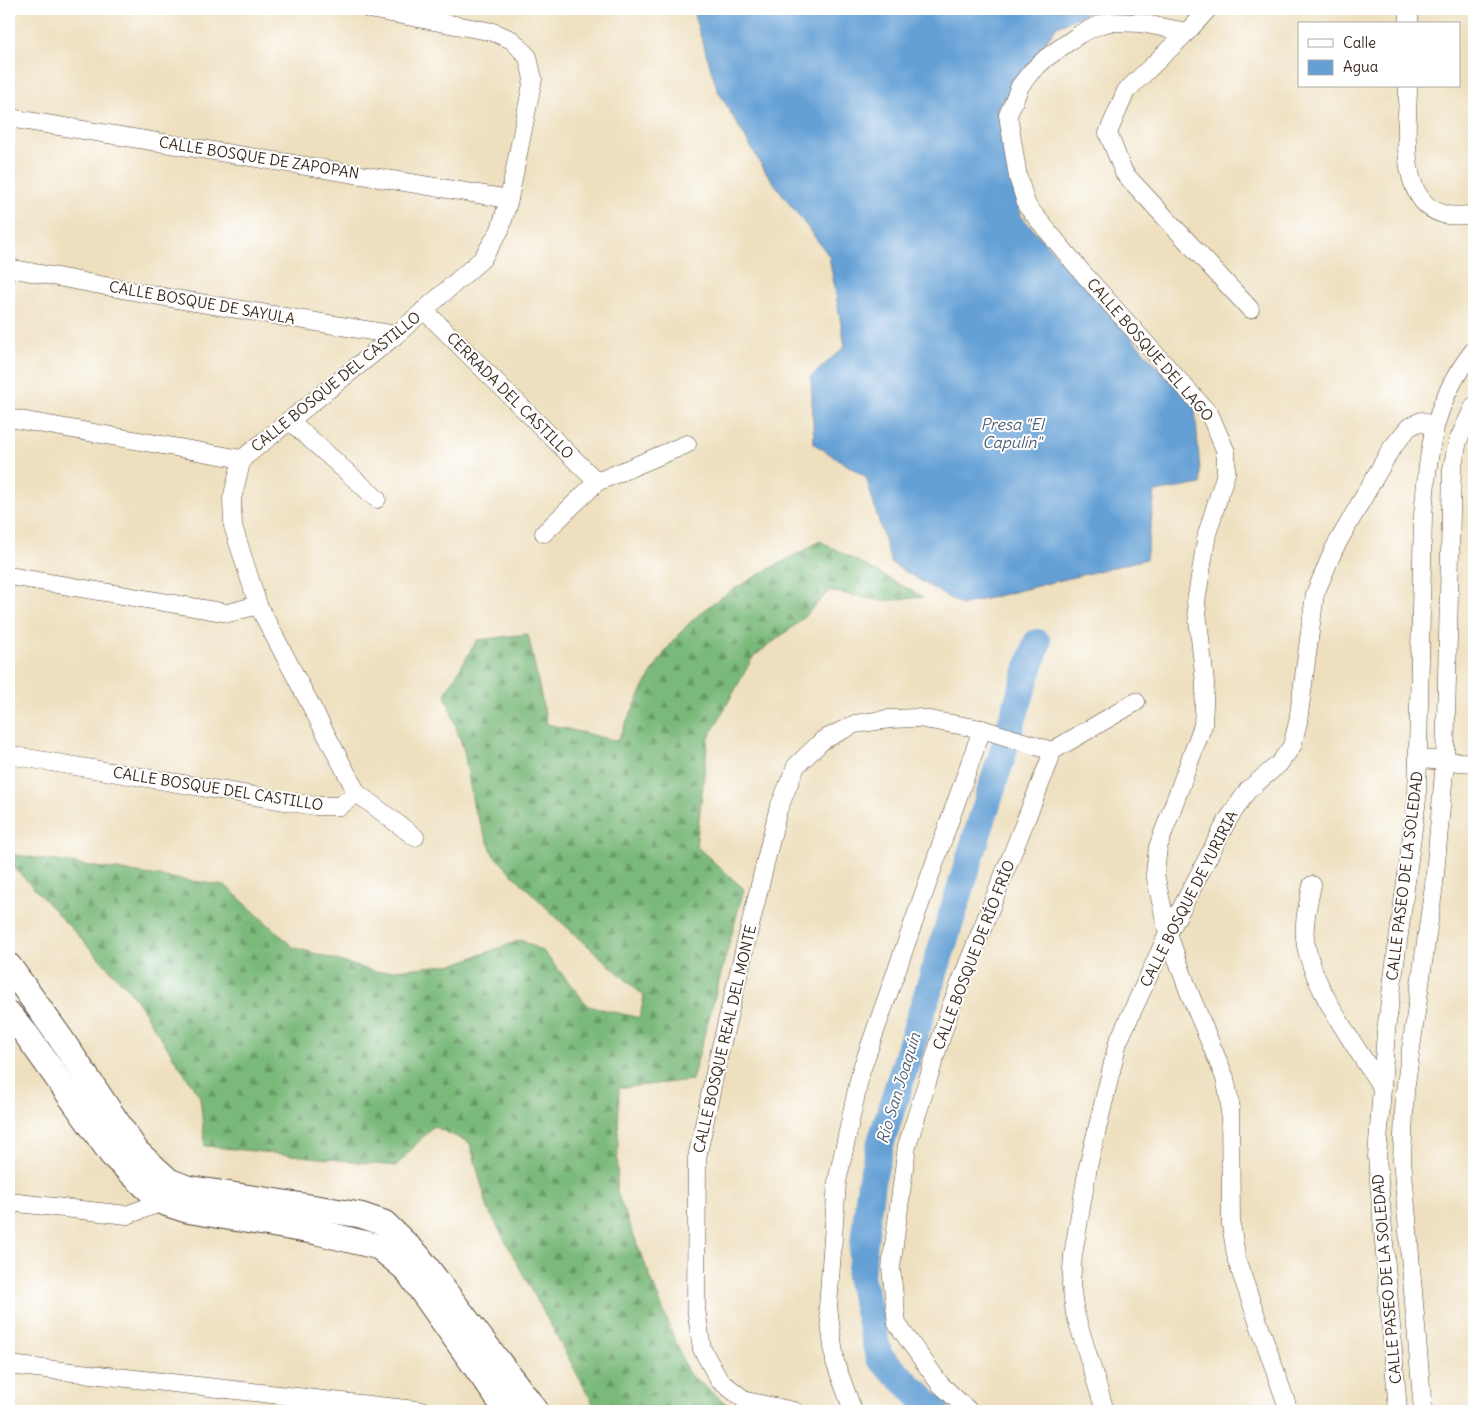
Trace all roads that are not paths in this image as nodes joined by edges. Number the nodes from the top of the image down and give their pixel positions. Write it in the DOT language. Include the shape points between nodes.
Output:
graph roads {
  1 [pos="369,9"];
  2 [pos="1208,9"];
  3 [pos="1409,9"];
  4 [pos="1408,22"];
  5 [pos="1187,32"];
  6 [pos="1408,88"];
  7 [pos="9,118"];
  8 [pos="509,199"];
  9 [pos="1474,215"];
  10 [pos="9,268"];
  11 [pos="1250,309"];
  12 [pos="424,310"];
  13 [pos="396,335"];
  14 [pos="1474,350"];
  15 [pos="1474,406"];
  16 [pos="9,418"];
  17 [pos="289,420"];
  18 [pos="1433,436"];
  19 [pos="687,444"];
  20 [pos="242,459"];
  21 [pos="597,482"];
  22 [pos="377,499"];
  23 [pos="544,533"];
  24 [pos="9,576"];
  25 [pos="258,605"];
  26 [pos="1136,702"];
  27 [pos="982,729"];
  28 [pos="1052,751"];
  29 [pos="9,755"];
  30 [pos="1419,759"];
  31 [pos="1445,761"];
  32 [pos="1474,763"];
  33 [pos="357,793"];
  34 [pos="415,838"];
  35 [pos="1312,885"];
  36 [pos="1168,934"];
  37 [pos="9,966"];
  38 [pos="9,1014"];
  39 [pos="17,1033"];
  40 [pos="1381,1086"];
  41 [pos="9,1202"];
  42 [pos="162,1202"];
  43 [pos="9,1365"];
  44 [pos="424,1411"];
  45 [pos="507,1411"];
  46 [pos="536,1411"];
  47 [pos="794,1411"];
  48 [pos="853,1411"];
  49 [pos="969,1411"];
  50 [pos="1105,1411"];
  51 [pos="1289,1411"];
  52 [pos="1398,1411"];
  53 [pos="1423,1411"];
  1 -- 8 [label="street, CALLE BOSQUE DEL CASTILLO" via="493,32 512,40 528,57 532,79"];
  2 -- 5 [label="street"];
  3 -- 4 [label="street"];
  5 -- 11 [label="street" via="1126,91 1108,133 1124,173"];
  5 -- 36 [label="street, CALLE BOSQUE DEL LAGO" via="1140,23 1098,25 1073,39 1031,72 1020,86 1008,115 1018,177 1027,206 1080,271 1210,415 1226,452 1226,473 1207,534 1196,602 1205,683 1203,725 1158,847 1155,874"];
  6 -- 9 [label="street" via="1410,180 1417,195 1442,214"];
  7 -- 8 [label="street, CALLE BOSQUE DE ZAPOPAN"];
  8 -- 12 [label="street, CALLE BOSQUE DEL CASTILLO" via="500,230 482,259"];
  10 -- 13 [label="street, CALLE BOSQUE DE SAYULA"];
  12 -- 13 [label="street, CALLE BOSQUE DEL CASTILLO"];
  12 -- 21 [label="street, CERRADA DEL CASTILLO"];
  13 -- 17 [label="street, CALLE BOSQUE DEL CASTILLO"];
  14 -- 18 [label="street, CALLE PASEO DE LA SOLEDAD" via="1456,373 1442,402"];
  15 -- 31 [label="street, CALLE PASEO DE LA SOLEDAD" via="1458,441 1452,469"];
  16 -- 20 [label="street"];
  17 -- 20 [label="street, CALLE BOSQUE DEL CASTILLO"];
  17 -- 22 [label="street"];
  18 -- 30 [label="street, CALLE PASEO DE LA SOLEDAD" via="1423,515"];
  18 -- 36 [label="street, CALLE BOSQUE DE YURIRIA" via="1432,427 1427,422 1420,421 1410,427 1391,449 1334,549 1315,594 1292,746 1279,764 1248,790 1227,822"];
  19 -- 21 [label="street"];
  20 -- 25 [label="street, CALLE BOSQUE DEL CASTILLO" via="232,500 233,526"];
  21 -- 23 [label="street"];
  24 -- 25 [label="street" via="228,613"];
  25 -- 33 [label="street, CALLE BOSQUE DEL CASTILLO"];
  26 -- 28 [label="street"];
  27 -- 28 [label="street"];
  27 -- 47 [label="street, CALLE BOSQUE REAL DEL MONTE" via="918,718 855,724 824,740 796,766 778,810 697,1158 696,1308 702,1349 719,1380 746,1401"];
  27 -- 48 [label="street" via="861,1070 837,1182 828,1307 835,1362"];
  28 -- 49 [label="street, CALLE BOSQUE DE RÍO FRÍO" via="951,1006 907,1146 891,1268 897,1324 940,1384"];
  29 -- 33 [label="street, CALLE BOSQUE DEL CASTILLO" via="315,806 340,806"];
  30 -- 31 [label="street"];
  30 -- 40 [label="street, CALLE PASEO DE LA SOLEDAD" via="1417,799"];
  31 -- 32 [label="street"];
  31 -- 53 [label="street, CALLE PASEO DE LA SOLEDAD" via="1434,885 1405,1091 1402,1159"];
  33 -- 34 [label="street"];
  35 -- 40 [label="street" via="1304,937 1310,966"];
  36 -- 50 [label="street, CALLE BOSQUE DE YURIRIA" via="1118,1042 1088,1167 1073,1255 1071,1284 1075,1313"];
  36 -- 51 [label="street, CALLE BOSQUE DEL LAGO" via="1188,992 1225,1078 1230,1103 1231,1224 1237,1262"];
  37 -- 46 [label="main road" via="138,1152 169,1180 187,1188 323,1209 384,1223 418,1256"];
  38 -- 39 [label="main road"];
  39 -- 42 [label="main road" via="112,1155"];
  40 -- 52 [label="street, CALLE PASEO DE LA SOLEDAD" via="1377,1157"];
  41 -- 42 [label="street" via="127,1215"];
  42 -- 45 [label="main road" via="186,1210 335,1236 379,1247 406,1269"];
  43 -- 44 [label="street"];
}
